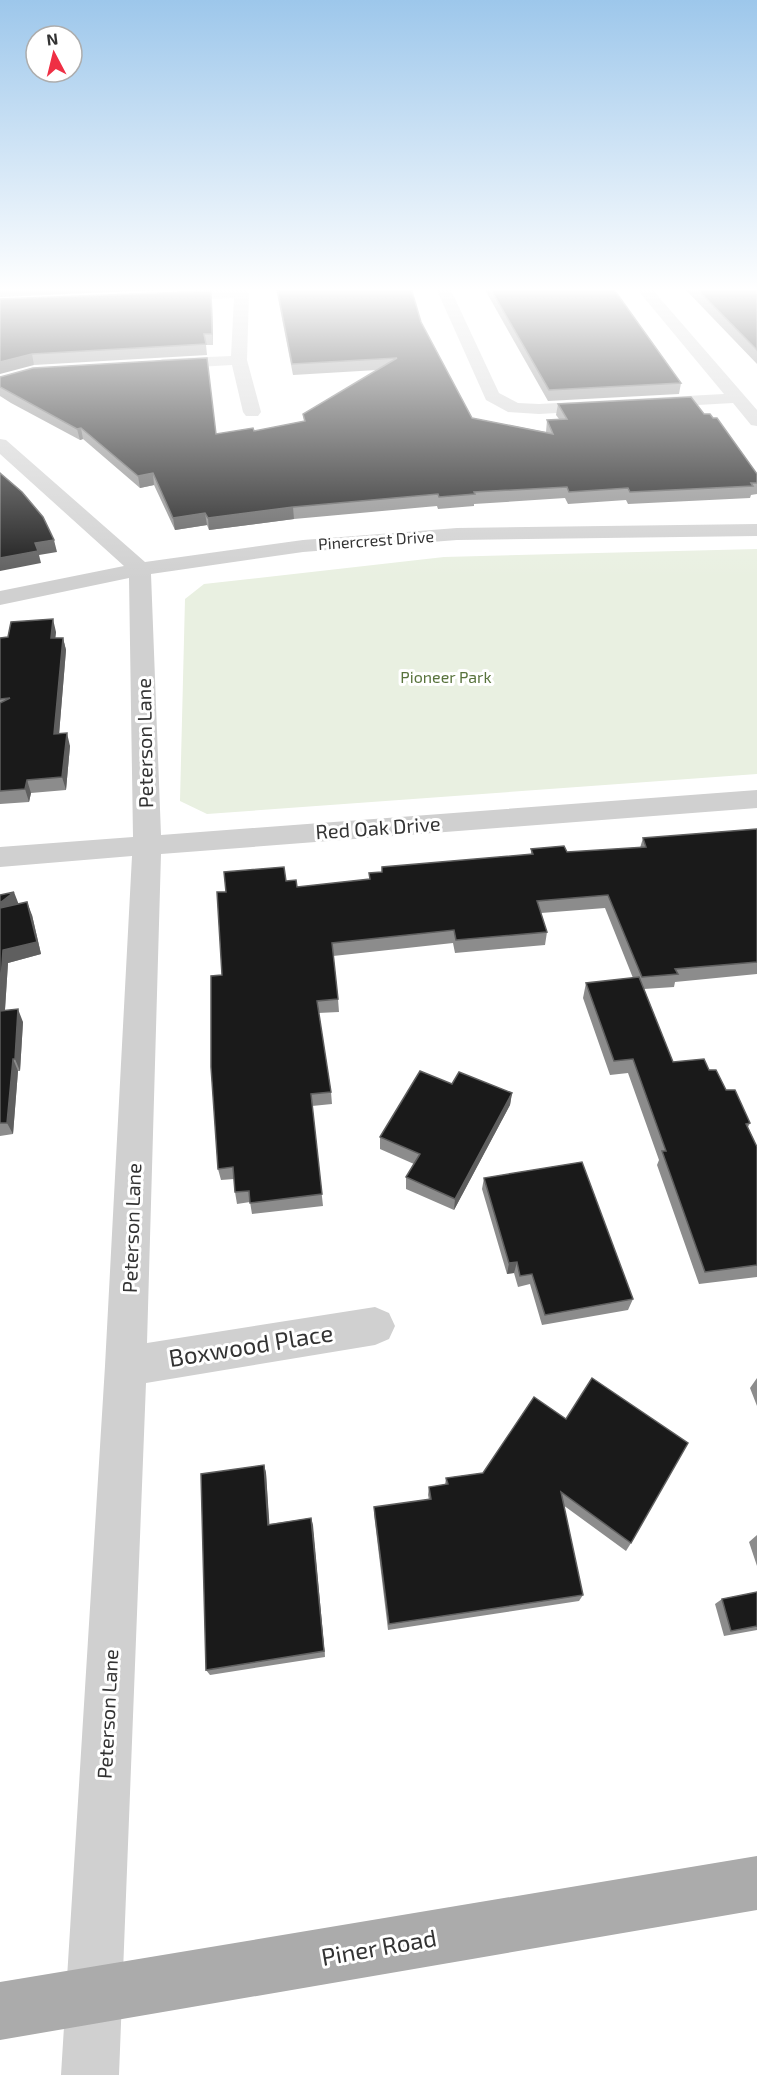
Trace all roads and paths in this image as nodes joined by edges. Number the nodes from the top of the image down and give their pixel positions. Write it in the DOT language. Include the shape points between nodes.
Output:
graph roads {
  1 [pos="245,385"];
  2 [pos="487,385"];
  3 [pos="725,385"];
  4 [pos="736,398"];
  5 [pos="252,412"];
  6 [pos="757,421"];
  7 [pos="0,444"];
  8 [pos="757,530"];
  9 [pos="140,569"];
  10 [pos="0,598"];
  11 [pos="757,799"];
  12 [pos="147,846"];
  13 [pos="0,857"];
  14 [pos="375,1326"];
  15 [pos="126,1366"];
  16 [pos="757,1883"];
  17 [pos="94,1996"];
  18 [pos="0,2011"];
  19 [pos="90,2075"];
  1 -- 5 [label="street"];
  2 -- 4 [label="street" via="492,396 514,408"];
  3 -- 4 [label="street"];
  4 -- 6 [label="street"];
  7 -- 9 [label="street"];
  8 -- 9 [label="street, Pinercrest Drive" via="457,534 303,546"];
  9 -- 10 [label="street, Pinercrest Drive"];
  9 -- 12 [label="street, Peterson Lane"];
  11 -- 12 [label="street, Red Oak Drive"];
  12 -- 13 [label="street, Red Oak Drive"];
  12 -- 15 [label="street, Peterson Lane"];
  14 -- 15 [label="street, Boxwood Place"];
  15 -- 17 [label="street, Peterson Lane"];
  16 -- 17 [label="main road, Piner Road"];
  17 -- 18 [label="main road, Piner Road"];
  17 -- 19 [label="street, Peterson Lane"];
}
